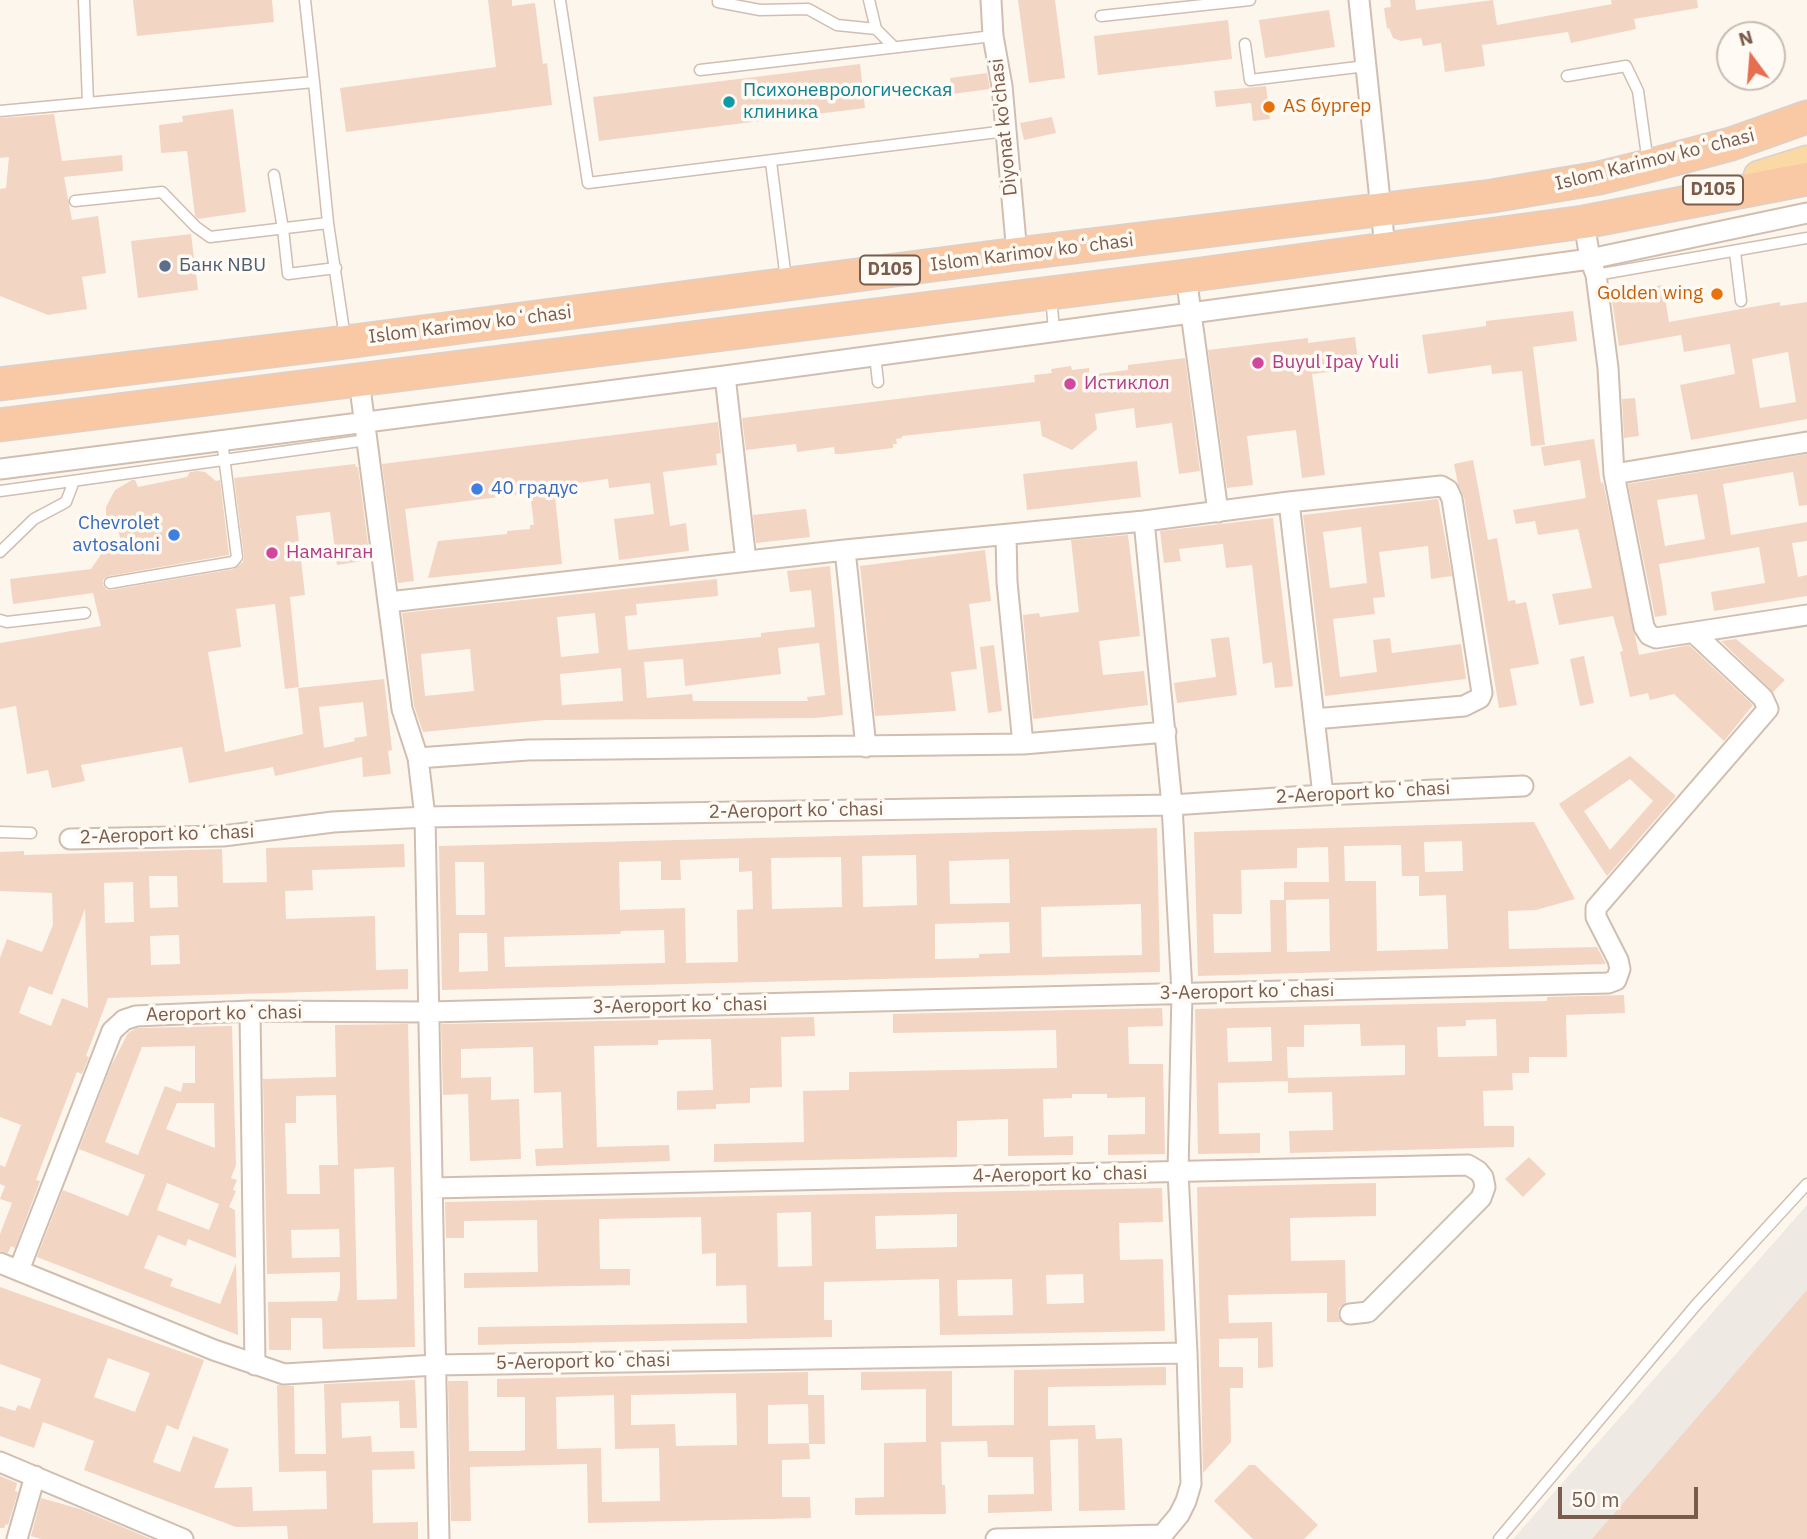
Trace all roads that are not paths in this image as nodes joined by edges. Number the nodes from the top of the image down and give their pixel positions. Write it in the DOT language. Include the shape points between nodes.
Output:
graph roads {
  1 [pos="84,0"];
  2 [pos="305,0"];
  3 [pos="560,0"];
  4 [pos="718,0"];
  5 [pos="869,0"];
  6 [pos="991,0"];
  7 [pos="1250,0"];
  8 [pos="1359,0"];
  9 [pos="1101,16"];
  10 [pos="876,29"];
  11 [pos="993,36"];
  12 [pos="1245,44"];
  13 [pos="894,47"];
  14 [pos="1366,66"];
  15 [pos="700,70"];
  16 [pos="1567,76"];
  17 [pos="314,82"];
  18 [pos="88,103"];
  19 [pos="0,111"];
  20 [pos="1807,117"];
  21 [pos="1006,131"];
  22 [pos="1807,161"];
  23 [pos="771,162"];
  24 [pos="1648,166"];
  25 [pos="274,174"];
  26 [pos="1807,179"];
  27 [pos="75,201"];
  28 [pos="1381,210"];
  29 [pos="1807,213"];
  30 [pos="1618,217"];
  31 [pos="1584,222"];
  32 [pos="328,223"];
  33 [pos="284,229"];
  34 [pos="1807,238"];
  35 [pos="1385,248"];
  36 [pos="1735,252"];
  37 [pos="1017,254"];
  38 [pos="1593,267"];
  39 [pos="336,268"];
  40 [pos="1186,276"];
  41 [pos="787,284"];
  42 [pos="1050,292"];
  43 [pos="1741,301"];
  44 [pos="1190,313"];
  45 [pos="1054,330"];
  46 [pos="346,342"];
  47 [pos="875,355"];
  48 [pos="725,376"];
  49 [pos="359,380"];
  50 [pos="878,382"];
  51 [pos="0,384"];
  52 [pos="0,425"];
  53 [pos="366,430"];
  54 [pos="1807,442"];
  55 [pos="223,450"];
  56 [pos="0,469"];
  57 [pos="1614,474"];
  58 [pos="74,481"];
  59 [pos="0,491"];
  60 [pos="1289,502"];
  61 [pos="1218,512"];
  62 [pos="1144,522"];
  63 [pos="1006,535"];
  64 [pos="845,550"];
  65 [pos="0,552"];
  66 [pos="746,561"];
  67 [pos="110,583"];
  68 [pos="389,602"];
  69 [pos="85,613"];
  70 [pos="1807,615"];
  71 [pos="0,620"];
  72 [pos="1694,633"];
  73 [pos="1314,719"];
  74 [pos="1166,732"];
  75 [pos="1023,744"];
  76 [pos="866,747"];
  77 [pos="418,758"];
  78 [pos="1523,786"];
  79 [pos="1323,794"];
  80 [pos="1172,805"];
  81 [pos="425,817"];
  82 [pos="0,832"];
  83 [pos="31,833"];
  84 [pos="70,839"];
  85 [pos="1182,993"];
  86 [pos="250,1011"];
  87 [pos="429,1012"];
  88 [pos="1178,1172"];
  89 [pos="1807,1184"];
  90 [pos="432,1188"];
  91 [pos="0,1263"];
  92 [pos="19,1270"];
  93 [pos="1350,1314"];
  94 [pos="1187,1353"];
  95 [pos="255,1365"];
  96 [pos="436,1365"];
  97 [pos="0,1462"];
  98 [pos="35,1476"];
  99 [pos="174,1537"];
  100 [pos="1161,1537"];
  101 [pos="17,1539"];
  102 [pos="439,1539"];
  103 [pos="996,1539"];
  104 [pos="1499,1539"];
  1 -- 18 [label="lane"];
  2 -- 17 [label="lane"];
  3 -- 23 [label="lane" via="588,183"];
  4 -- 10 [label="lane" via="760,10 808,9 837,25"];
  5 -- 10 [label="lane"];
  6 -- 11 [label="street, Diyonat ko'chasi"];
  7 -- 9 [label="lane"];
  8 -- 14 [label="street"];
  10 -- 13 [label="lane"];
  11 -- 13 [label="lane"];
  11 -- 21 [label="street, Diyonat ko'chasi"];
  12 -- 14 [label="lane" via="1250,80"];
  13 -- 15 [label="lane"];
  14 -- 28 [label="street"];
  16 -- 24 [label="lane" via="1626,66 1638,92"];
  17 -- 18 [label="lane"];
  17 -- 32 [label="lane"];
  18 -- 19 [label="lane"];
  20 -- 24 [label="highway, Islom Karimov koʻchasi / D105"];
  21 -- 23 [label="lane"];
  21 -- 37 [label="street, Diyonat ko'chasi"];
  22 -- 30 [label="main road, Islom Karimov koʻchasi / D105"];
  23 -- 41 [label="lane"];
  24 -- 28 [label="highway, Islom Karimov koʻchasi / D105" via="1492,196"];
  25 -- 33 [label="lane"];
  26 -- 30 [label="highway"];
  27 -- 33 [label="lane" via="162,192 210,237"];
  28 -- 35 [label="street"];
  28 -- 37 [label="highway, Islom Karimov koʻchasi / D105"];
  29 -- 38 [label="street"];
  30 -- 31 [label="highway, Islom Karimov koʻchasi / D105"];
  31 -- 35 [label="highway, Islom Karimov koʻchasi / D105"];
  31 -- 38 [label="street"];
  32 -- 33 [label="lane"];
  32 -- 39 [label="lane"];
  33 -- 39 [label="lane" via="288,274"];
  34 -- 36 [label="lane"];
  35 -- 40 [label="highway, Islom Karimov koʻchasi / D105"];
  36 -- 38 [label="lane"];
  36 -- 43 [label="lane"];
  37 -- 41 [label="highway, Islom Karimov koʻchasi / D105"];
  38 -- 44 [label="street"];
  38 -- 57 [label="street" via="1608,368"];
  39 -- 46 [label="lane"];
  40 -- 42 [label="highway, Islom Karimov koʻchasi / D105"];
  40 -- 44 [label="street"];
  41 -- 46 [label="highway, Islom Karimov koʻchasi / D105"];
  42 -- 45 [label="lane"];
  42 -- 49 [label="highway, Islom Karimov koʻchasi / D105"];
  44 -- 45 [label="street"];
  44 -- 61 [label="street"];
  45 -- 47 [label="street"];
  46 -- 51 [label="highway, Islom Karimov koʻchasi / D105"];
  47 -- 48 [label="street"];
  47 -- 50 [label="lane"];
  48 -- 53 [label="street"];
  48 -- 66 [label="street"];
  49 -- 52 [label="highway, Islom Karimov koʻchasi / D105"];
  49 -- 53 [label="street"];
  53 -- 55 [label="street"];
  53 -- 68 [label="street"];
  54 -- 57 [label="street"];
  55 -- 56 [label="street"];
  55 -- 58 [label="lane"];
  55 -- 67 [label="lane" via="237,549 233,562"];
  57 -- 72 [label="street" via="1644,627 1656,638"];
  58 -- 59 [label="lane"];
  58 -- 65 [label="lane" via="66,502 34,519"];
  60 -- 61 [label="street"];
  60 -- 73 [label="street"];
  60 -- 73 [label="street" via="1431,486 1448,489 1482,693 1464,706"];
  61 -- 62 [label="street"];
  62 -- 63 [label="street"];
  62 -- 74 [label="street"];
  63 -- 64 [label="street"];
  63 -- 75 [label="street"];
  64 -- 66 [label="street"];
  64 -- 76 [label="street"];
  66 -- 68 [label="street"];
  68 -- 77 [label="street" via="402,709"];
  69 -- 71 [label="lane"];
  70 -- 72 [label="street"];
  72 -- 85 [label="street, 3-Aeroport koʻchasi" via="1763,698 1768,709 1596,908 1596,917 1618,960 1616,980"];
  73 -- 79 [label="street"];
  74 -- 75 [label="street"];
  74 -- 80 [label="street"];
  75 -- 76 [label="street"];
  76 -- 77 [label="street" via="528,750"];
  77 -- 81 [label="street"];
  78 -- 79 [label="street, 2-Aeroport koʻchasi"];
  79 -- 80 [label="street, 2-Aeroport koʻchasi"];
  80 -- 81 [label="street, 2-Aeroport koʻchasi"];
  80 -- 85 [label="street"];
  81 -- 84 [label="street, 2-Aeroport koʻchasi" via="333,822 223,836"];
  81 -- 87 [label="street"];
  82 -- 83 [label="lane"];
  85 -- 87 [label="street, 3-Aeroport koʻchasi"];
  85 -- 88 [label="street"];
  86 -- 87 [label="street, Aeroport koʻchasi"];
  86 -- 92 [label="street, Aeroport koʻchasi" via="136,1016 112,1031"];
  86 -- 95 [label="street"];
  87 -- 90 [label="street"];
  88 -- 90 [label="street, 4-Aeroport koʻchasi"];
  88 -- 93 [label="street, 4-Aeroport koʻchasi" via="1468,1165 1478,1171 1485,1187 1482,1198 1368,1312"];
  88 -- 94 [label="street"];
  89 -- 104 [label="lane" via="1696,1305"];
  90 -- 96 [label="street"];
  91 -- 92 [label="street, 5-Aeroport koʻchasi"];
  92 -- 95 [label="street, 5-Aeroport koʻchasi"];
  94 -- 96 [label="street, 5-Aeroport koʻchasi"];
  94 -- 100 [label="street" via="1191,1484 1179,1515"];
  95 -- 96 [label="street, 5-Aeroport koʻchasi" via="284,1374"];
  96 -- 102 [label="street"];
  97 -- 98 [label="street"];
  98 -- 99 [label="street"];
  98 -- 101 [label="street"];
  100 -- 103 [label="street"];
}
